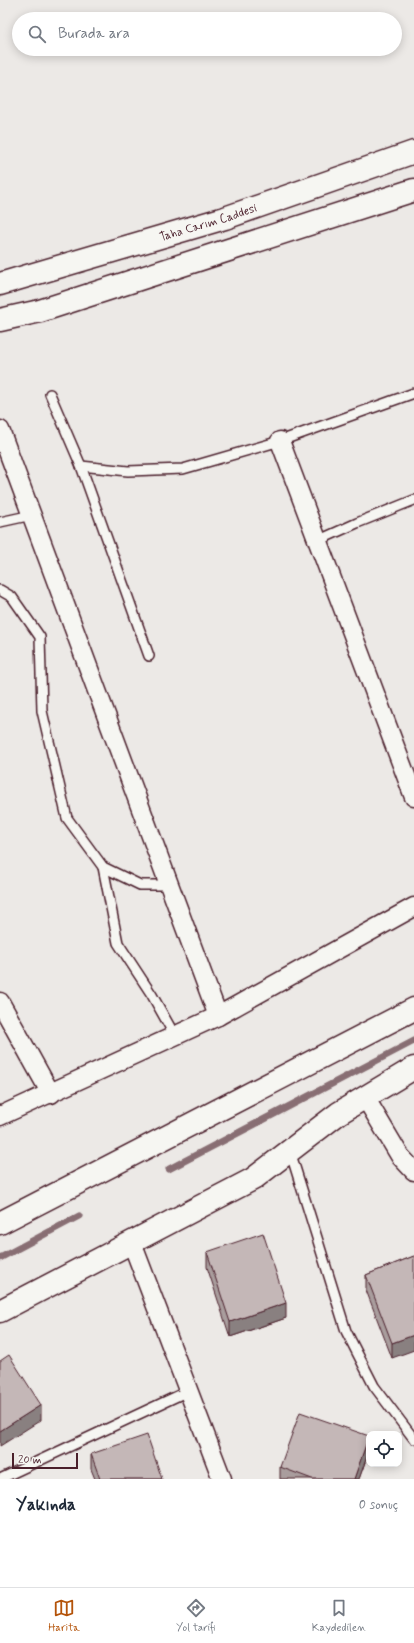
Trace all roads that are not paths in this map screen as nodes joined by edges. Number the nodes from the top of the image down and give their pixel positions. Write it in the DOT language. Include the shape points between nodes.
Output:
graph roads {
  1 [pos="414,152"];
  2 [pos="414,190"];
  3 [pos="0,284"];
  4 [pos="0,320"];
  5 [pos="414,393"];
  6 [pos="50,394"];
  7 [pos="0,430"];
  8 [pos="280,441"];
  9 [pos="81,466"];
  10 [pos="414,500"];
  11 [pos="32,515"];
  12 [pos="0,522"];
  13 [pos="317,541"];
  14 [pos="0,590"];
  15 [pos="149,656"];
  16 [pos="414,797"];
  17 [pos="103,867"];
  18 [pos="169,885"];
  19 [pos="414,907"];
  20 [pos="0,1002"];
  21 [pos="414,1009"];
  22 [pos="218,1016"];
  23 [pos="175,1036"];
  24 [pos="414,1068"];
  25 [pos="51,1094"];
  26 [pos="365,1097"];
  27 [pos="0,1116"];
  28 [pos="290,1151"];
  29 [pos="414,1171"];
  30 [pos="0,1223"];
  31 [pos="132,1243"];
  32 [pos="0,1311"];
  33 [pos="188,1391"];
  34 [pos="414,1439"];
  35 [pos="0,1479"];
  36 [pos="222,1479"];
  1 -- 3 [label="main road, Taha Carım Caddesi" via="225,218"];
  2 -- 4 [label="main road" via="40,311"];
  5 -- 8 [label="lane"];
  6 -- 9 [label="lane"];
  7 -- 11 [label="street"];
  8 -- 9 [label="lane" via="183,469 128,471"];
  8 -- 13 [label="street"];
  9 -- 15 [label="lane"];
  10 -- 13 [label="lane"];
  11 -- 12 [label="lane"];
  11 -- 18 [label="street"];
  13 -- 16 [label="street"];
  14 -- 17 [label="lane" via="12,597 40,637 42,712 67,818"];
  17 -- 18 [label="lane" via="140,885"];
  17 -- 23 [label="lane" via="118,943"];
  18 -- 22 [label="street"];
  19 -- 22 [label="street"];
  20 -- 25 [label="street"];
  21 -- 30 [label="main road"];
  22 -- 23 [label="street"];
  23 -- 25 [label="street"];
  24 -- 26 [label="main road"];
  25 -- 27 [label="street"];
  26 -- 28 [label="main road" via="339,1113"];
  26 -- 29 [label="street" via="400,1156"];
  28 -- 31 [label="main road" via="253,1179"];
  28 -- 34 [label="lane" via="346,1331 374,1386"];
  31 -- 32 [label="main road"];
  31 -- 33 [label="street"];
  33 -- 35 [label="lane"];
  33 -- 36 [label="street"];
}
